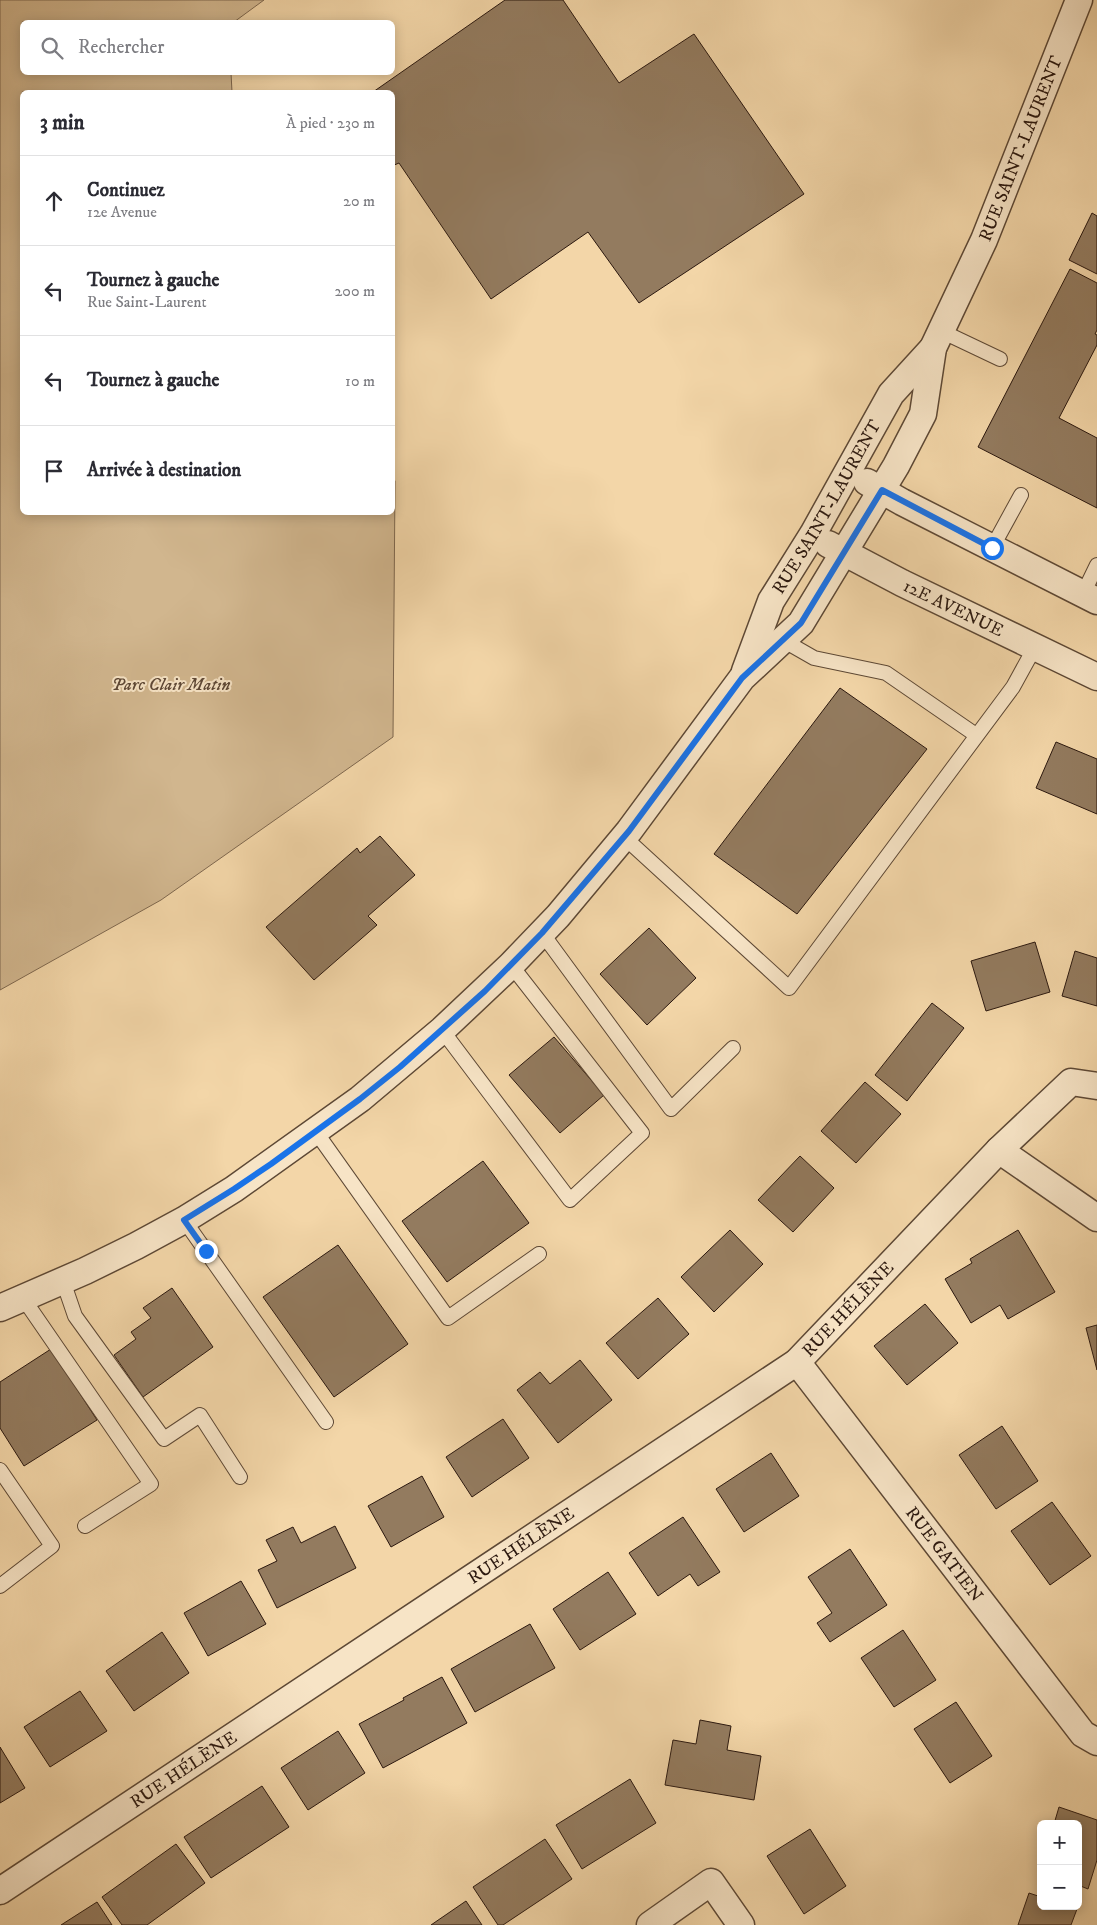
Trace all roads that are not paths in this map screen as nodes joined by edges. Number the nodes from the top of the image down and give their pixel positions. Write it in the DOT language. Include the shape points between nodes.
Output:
graph roads {
  1 [pos="1079,0"];
  2 [pos="937,340"];
  3 [pos="1000,359"];
  4 [pos="848,472"];
  5 [pos="882,490"];
  6 [pos="1021,495"];
  7 [pos="812,534"];
  8 [pos="992,548"];
  9 [pos="843,553"];
  10 [pos="1097,565"];
  11 [pos="1090,597"];
  12 [pos="772,633"];
  13 [pos="1035,647"];
  14 [pos="1097,677"];
  15 [pos="976,734"];
  16 [pos="624,837"];
  17 [pos="542,933"];
  18 [pos="511,965"];
  19 [pos="442,1030"];
  20 [pos="733,1048"];
  21 [pos="1097,1086"];
  22 [pos="316,1132"];
  23 [pos="999,1150"];
  24 [pos="1097,1218"];
  25 [pos="184,1220"];
  26 [pos="539,1254"];
  27 [pos="63,1281"];
  28 [pos="11,1303"];
  29 [pos="797,1362"];
  30 [pos="326,1422"];
  31 [pos="0,1470"];
  32 [pos="240,1477"];
  33 [pos="85,1526"];
  34 [pos="0,1586"];
  35 [pos="1097,1742"];
  36 [pos="0,1891"];
  37 [pos="650,1925"];
  38 [pos="741,1925"];
  1 -- 2 [label="street, RUE SAINT-LAURENT" via="984,240"];
  2 -- 3 [label="lane"];
  2 -- 4 [label="street, RUE SAINT-LAURENT" via="891,394"];
  2 -- 5 [label="street, RUE SAINT-LAURENT" via="923,414"];
  4 -- 5 [label="street"];
  4 -- 7 [label="street, RUE SAINT-LAURENT"];
  5 -- 8 [label="street"];
  5 -- 9 [label="street, RUE SAINT-LAURENT"];
  6 -- 8 [label="lane"];
  7 -- 9 [label="street, 12E AVENUE"];
  7 -- 12 [label="street, RUE SAINT-LAURENT" via="772,601"];
  8 -- 11 [label="street"];
  9 -- 12 [label="street, RUE SAINT-LAURENT" via="801,623"];
  9 -- 13 [label="street, 12E AVENUE"];
  10 -- 11 [label="lane"];
  12 -- 15 [label="lane" via="814,658 886,673"];
  12 -- 16 [label="street, RUE SAINT-LAURENT" via="663,788"];
  13 -- 14 [label="street, 12E AVENUE"];
  13 -- 15 [label="lane" via="1013,687"];
  15 -- 16 [label="lane" via="789,988"];
  16 -- 17 [label="street, RUE SAINT-LAURENT"];
  17 -- 18 [label="street, RUE SAINT-LAURENT"];
  17 -- 20 [label="lane" via="671,1109"];
  18 -- 19 [label="street, RUE SAINT-LAURENT"];
  18 -- 19 [label="lane" via="642,1133 570,1200"];
  19 -- 22 [label="street, RUE SAINT-LAURENT"];
  21 -- 23 [label="street, RUE HÉLÈNE" via="1071,1082"];
  22 -- 25 [label="street, RUE SAINT-LAURENT"];
  22 -- 26 [label="lane" via="448,1318"];
  23 -- 24 [label="street"];
  23 -- 29 [label="street, RUE HÉLÈNE"];
  25 -- 27 [label="street, RUE SAINT-LAURENT"];
  25 -- 30 [label="lane"];
  27 -- 28 [label="street, RUE SAINT-LAURENT"];
  27 -- 32 [label="lane" via="75,1316 164,1439 200,1416"];
  28 -- 33 [label="lane" via="151,1484"];
  29 -- 35 [label="street, RUE GATIEN" via="1083,1734"];
  29 -- 36 [label="street, RUE HÉLÈNE"];
  31 -- 34 [label="lane" via="52,1546"];
  37 -- 38 [label="street" via="711,1882"];
}
